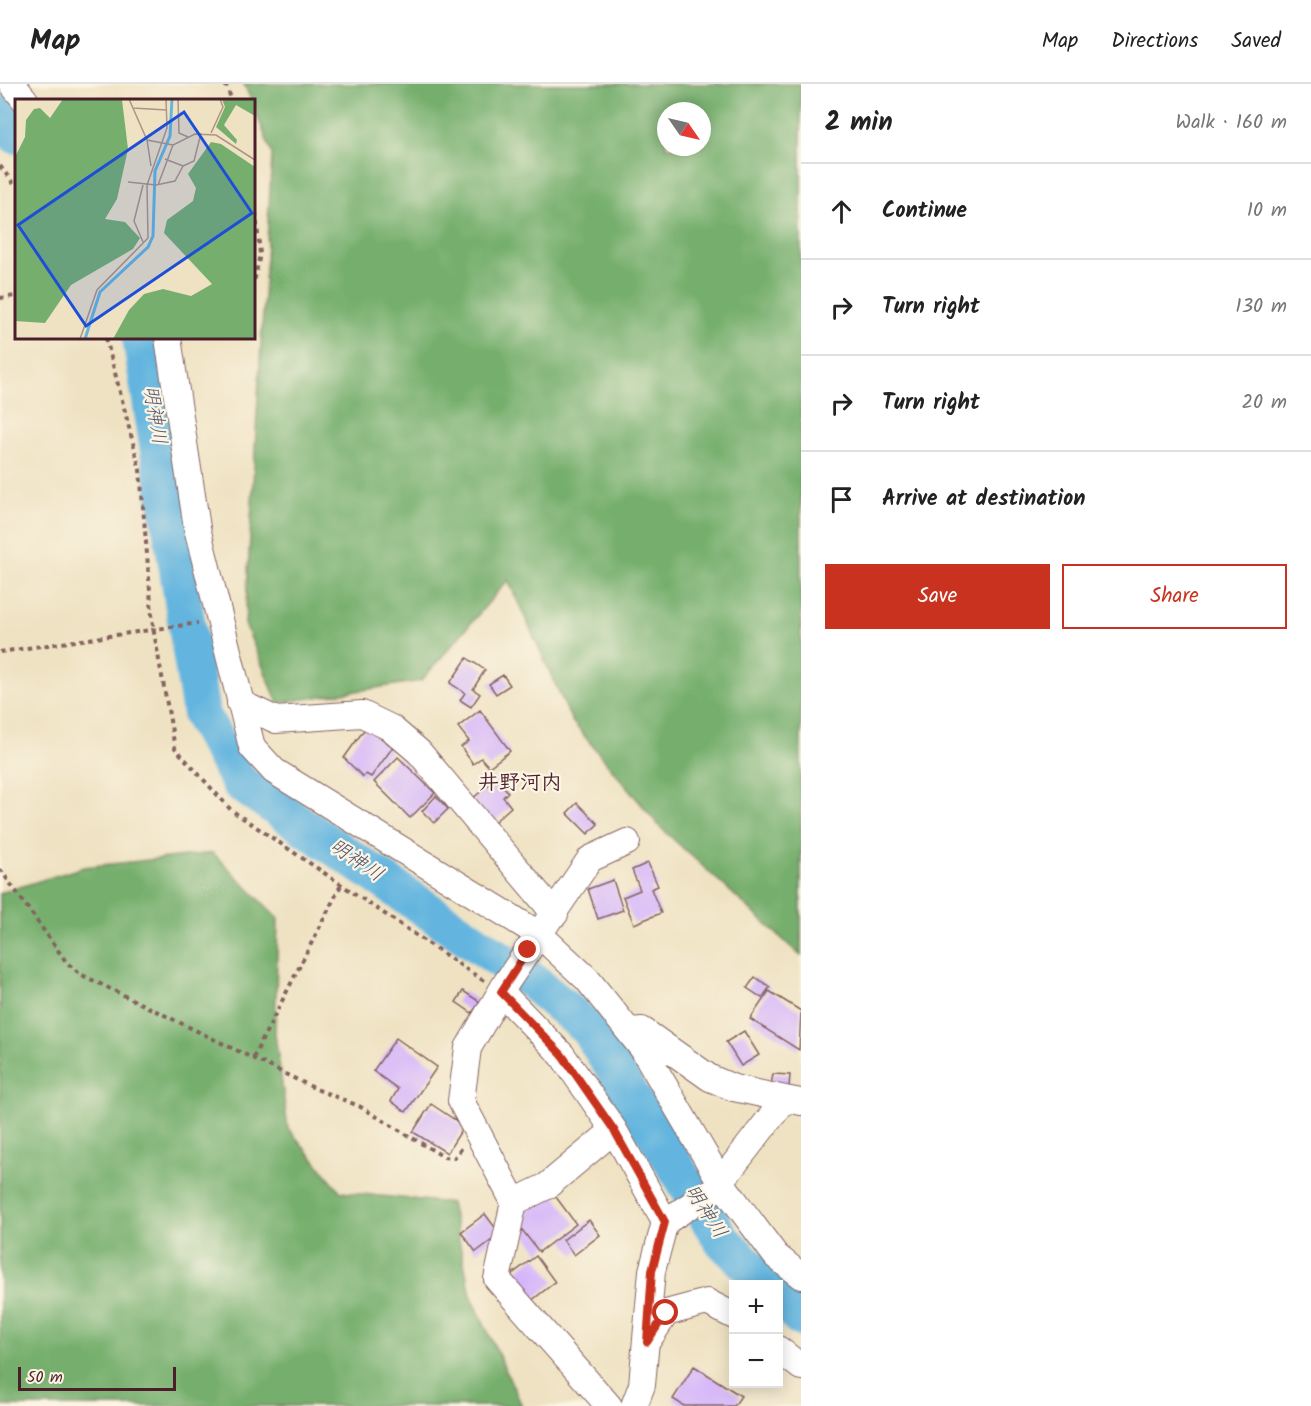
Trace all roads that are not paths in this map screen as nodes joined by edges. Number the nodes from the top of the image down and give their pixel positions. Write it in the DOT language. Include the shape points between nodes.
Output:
graph roads {
  1 [pos="12,84"];
  2 [pos="24,99"];
  3 [pos="168,339"];
  4 [pos="240,703"];
  5 [pos="627,842"];
  6 [pos="555,914"];
  7 [pos="534,942"];
  8 [pos="503,987"];
  9 [pos="629,1031"];
  10 [pos="793,1100"];
  11 [pos="614,1130"];
  12 [pos="718,1185"];
  13 [pos="514,1202"];
  14 [pos="665,1222"];
  15 [pos="801,1276"];
  16 [pos="729,1313"];
  17 [pos="647,1342"];
  18 [pos="783,1353"];
  19 [pos="801,1367"];
  20 [pos="609,1406"];
  21 [pos="634,1406"];
  1 -- 2 [label="street"];
  3 -- 4 [label="street" via="196,528"];
  4 -- 6 [label="street" via="276,720 362,714 392,728 419,752"];
  4 -- 7 [label="street" via="252,747 273,771"];
  5 -- 6 [label="street" via="591,859"];
  6 -- 7 [label="street"];
  7 -- 8 [label="street"];
  7 -- 9 [label="street" via="587,979"];
  8 -- 11 [label="street" via="562,1055"];
  8 -- 13 [label="street" via="468,1048 461,1101"];
  9 -- 10 [label="street" via="642,1030 710,1078 734,1088"];
  9 -- 12 [label="street" via="643,1049"];
  10 -- 12 [label="street"];
  11 -- 13 [label="street" via="547,1186"];
  11 -- 14 [label="street"];
  12 -- 14 [label="street"];
  12 -- 15 [label="street" via="776,1256"];
  13 -- 20 [label="street" via="497,1279"];
  14 -- 17 [label="street" via="652,1271"];
  16 -- 17 [label="street" via="707,1302 666,1313"];
  17 -- 21 [label="street" via="642,1385"];
  18 -- 19 [label="street"];
}
